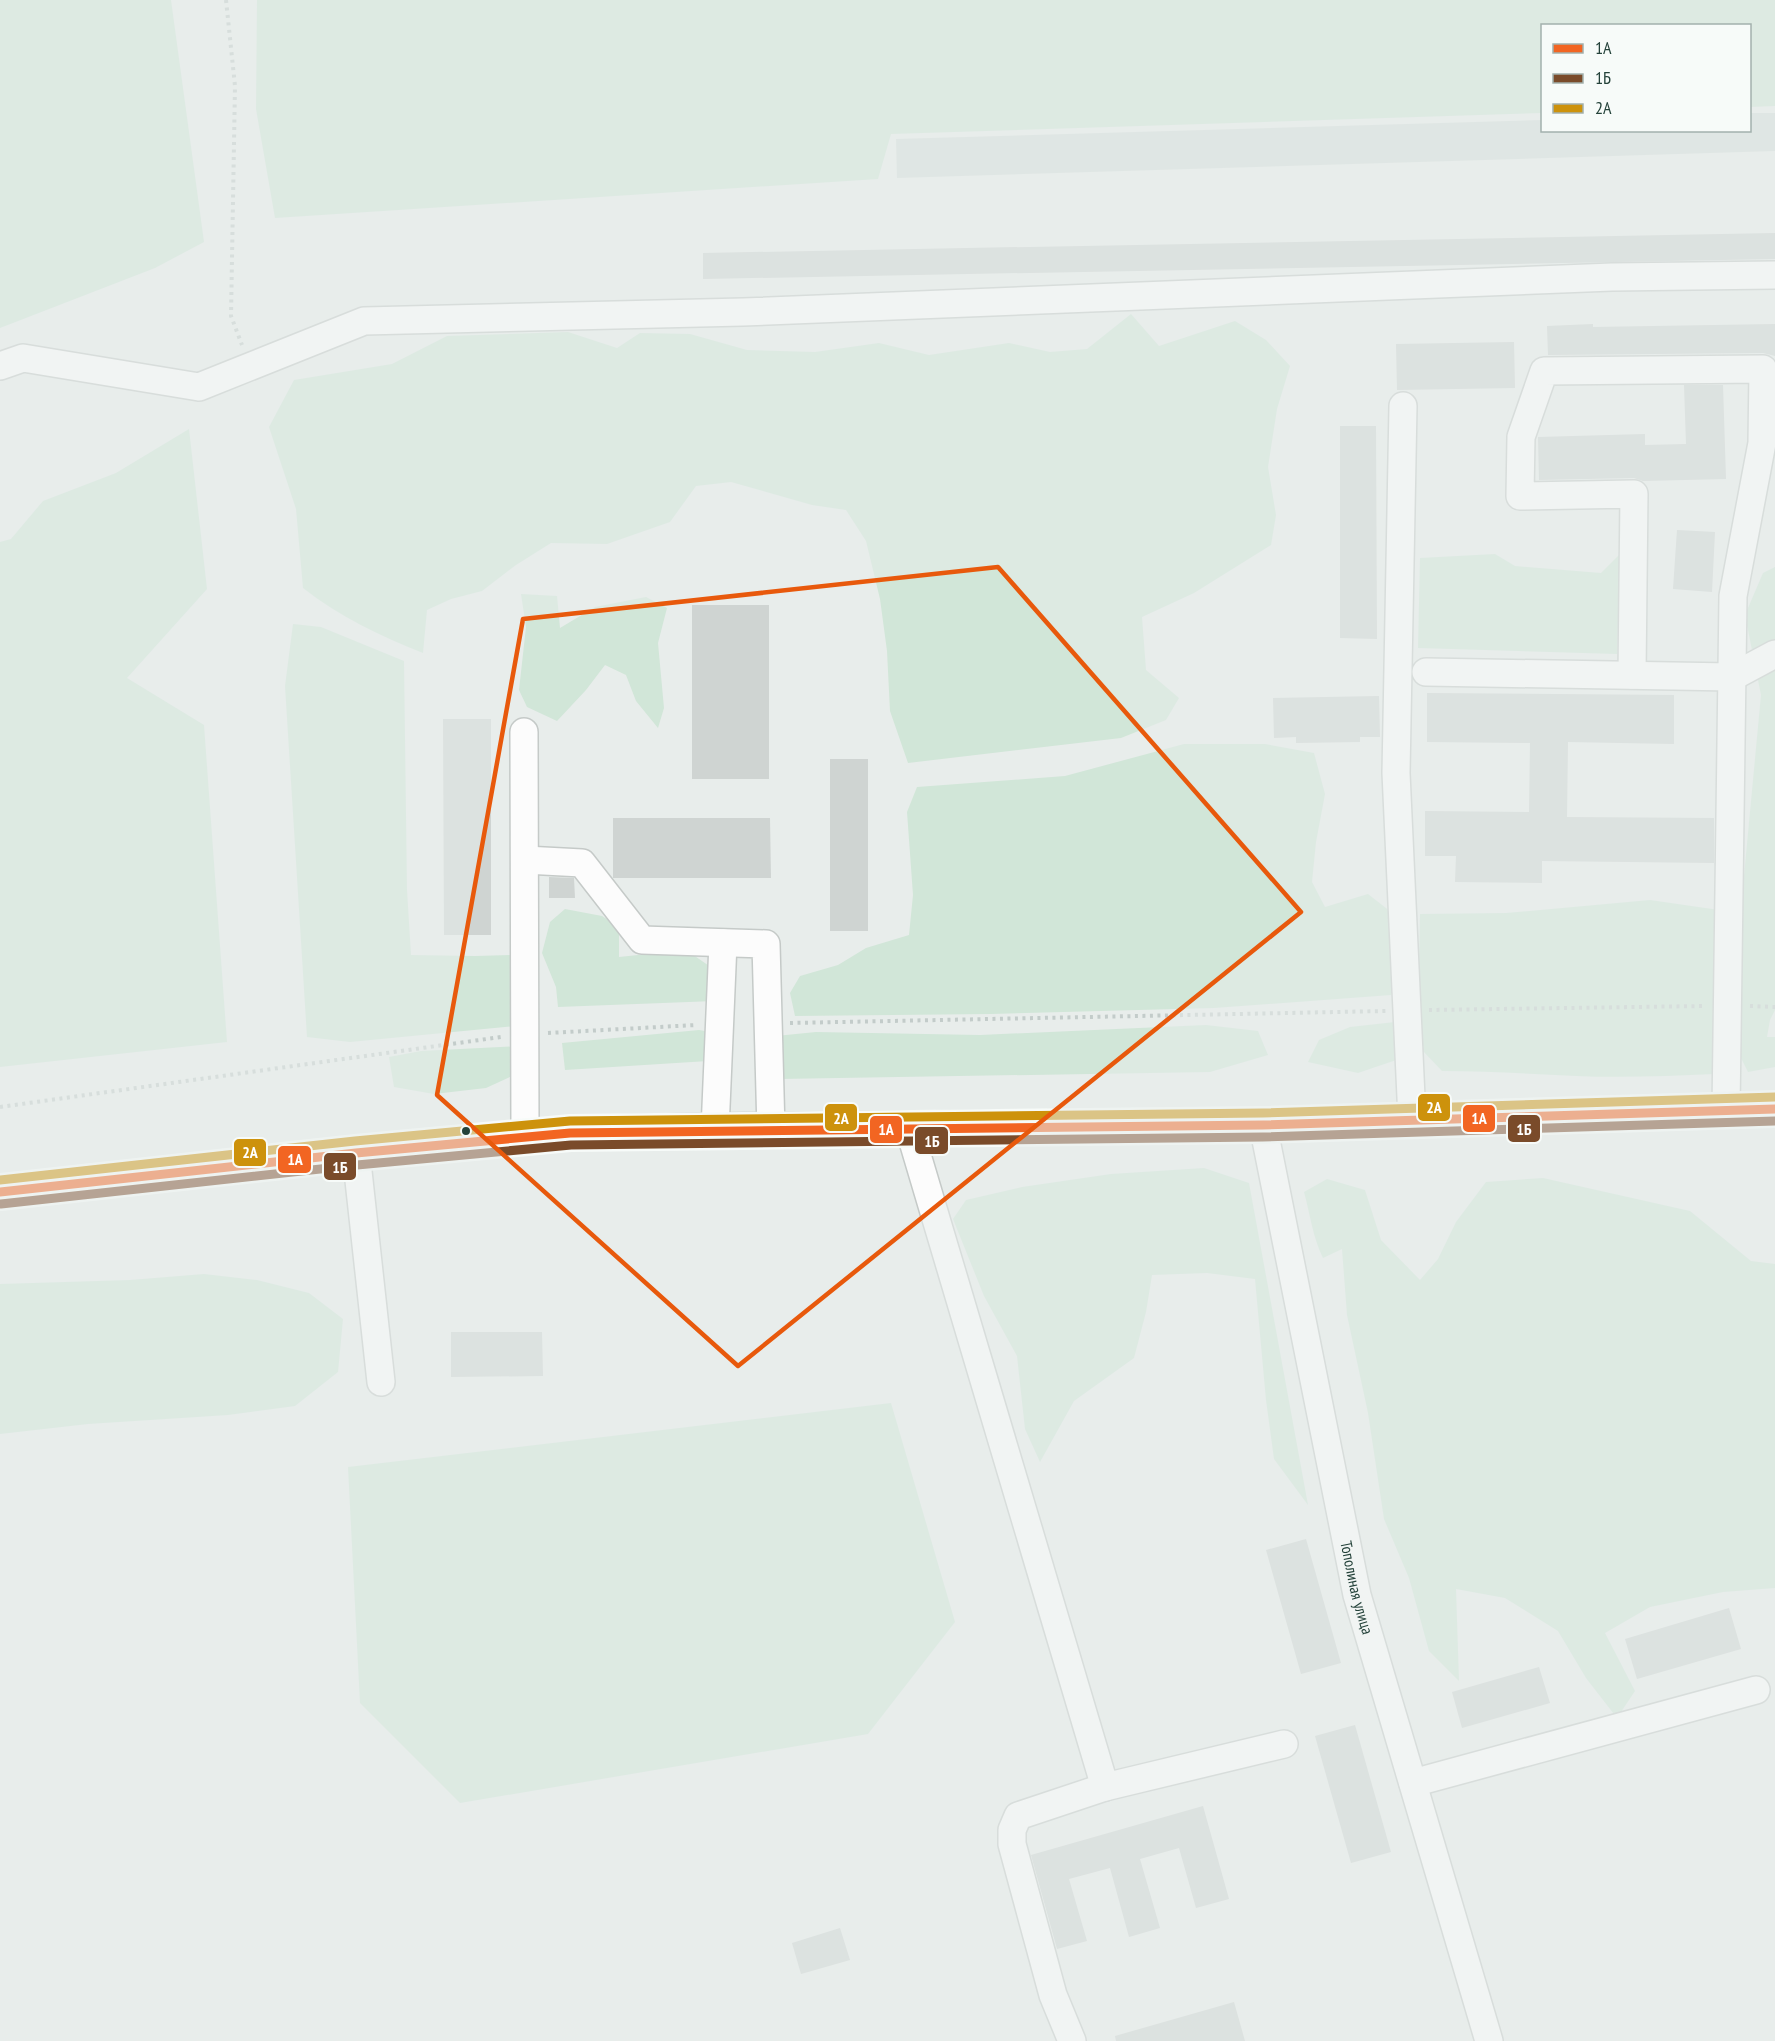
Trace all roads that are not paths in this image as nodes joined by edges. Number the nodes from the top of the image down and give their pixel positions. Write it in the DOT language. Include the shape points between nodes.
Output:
graph roads {
  1 [pos="1775,275"];
  2 [pos="0,366"];
  3 [pos="1403,406"];
  4 [pos="1775,654"];
  5 [pos="1426,672"];
  6 [pos="1632,675"];
  7 [pos="1732,677"];
  8 [pos="524,732"];
  9 [pos="525,860"];
  10 [pos="723,943"];
  11 [pos="1775,1108"];
  12 [pos="1726,1110"];
  13 [pos="1413,1119"];
  14 [pos="1263,1125"];
  15 [pos="909,1128"];
  16 [pos="715,1130"];
  17 [pos="771,1130"];
  18 [pos="525,1136"];
  19 [pos="356,1153"];
  20 [pos="0,1192"];
  21 [pos="381,1383"];
  22 [pos="1756,1690"];
  23 [pos="1284,1744"];
  24 [pos="1413,1783"];
  25 [pos="1105,1786"];
  26 [pos="1072,2041"];
  27 [pos="1489,2041"];
  1 -- 2 [label="street" via="743,312 364,321 199,387 23,358"];
  3 -- 13 [label="street" via="1396,773"];
  4 -- 7 [label="street"];
  5 -- 6 [label="street"];
  6 -- 7 [label="street"];
  6 -- 7 [label="street" via="1634,494 1520,496 1521,437 1544,371 1763,369 1762,443 1733,596"];
  7 -- 12 [label="street"];
  8 -- 9 [label="street"];
  9 -- 10 [label="street" via="582,863 642,940"];
  9 -- 18 [label="street"];
  10 -- 16 [label="street"];
  10 -- 17 [label="street" via="766,944"];
  11 -- 12 [label="main road"];
  12 -- 13 [label="main road"];
  13 -- 14 [label="main road"];
  14 -- 15 [label="main road"];
  14 -- 24 [label="street, Тополиная улица" via="1357,1595"];
  15 -- 17 [label="main road"];
  15 -- 25 [label="street"];
  16 -- 17 [label="main road"];
  16 -- 18 [label="main road"];
  18 -- 19 [label="main road"];
  19 -- 20 [label="main road"];
  19 -- 21 [label="street"];
  22 -- 24 [label="street"];
  23 -- 25 [label="street"];
  24 -- 27 [label="street, Тополиная улица"];
  25 -- 26 [label="street" via="1018,1816 1012,1830 1012,1844 1053,1995"];
}
